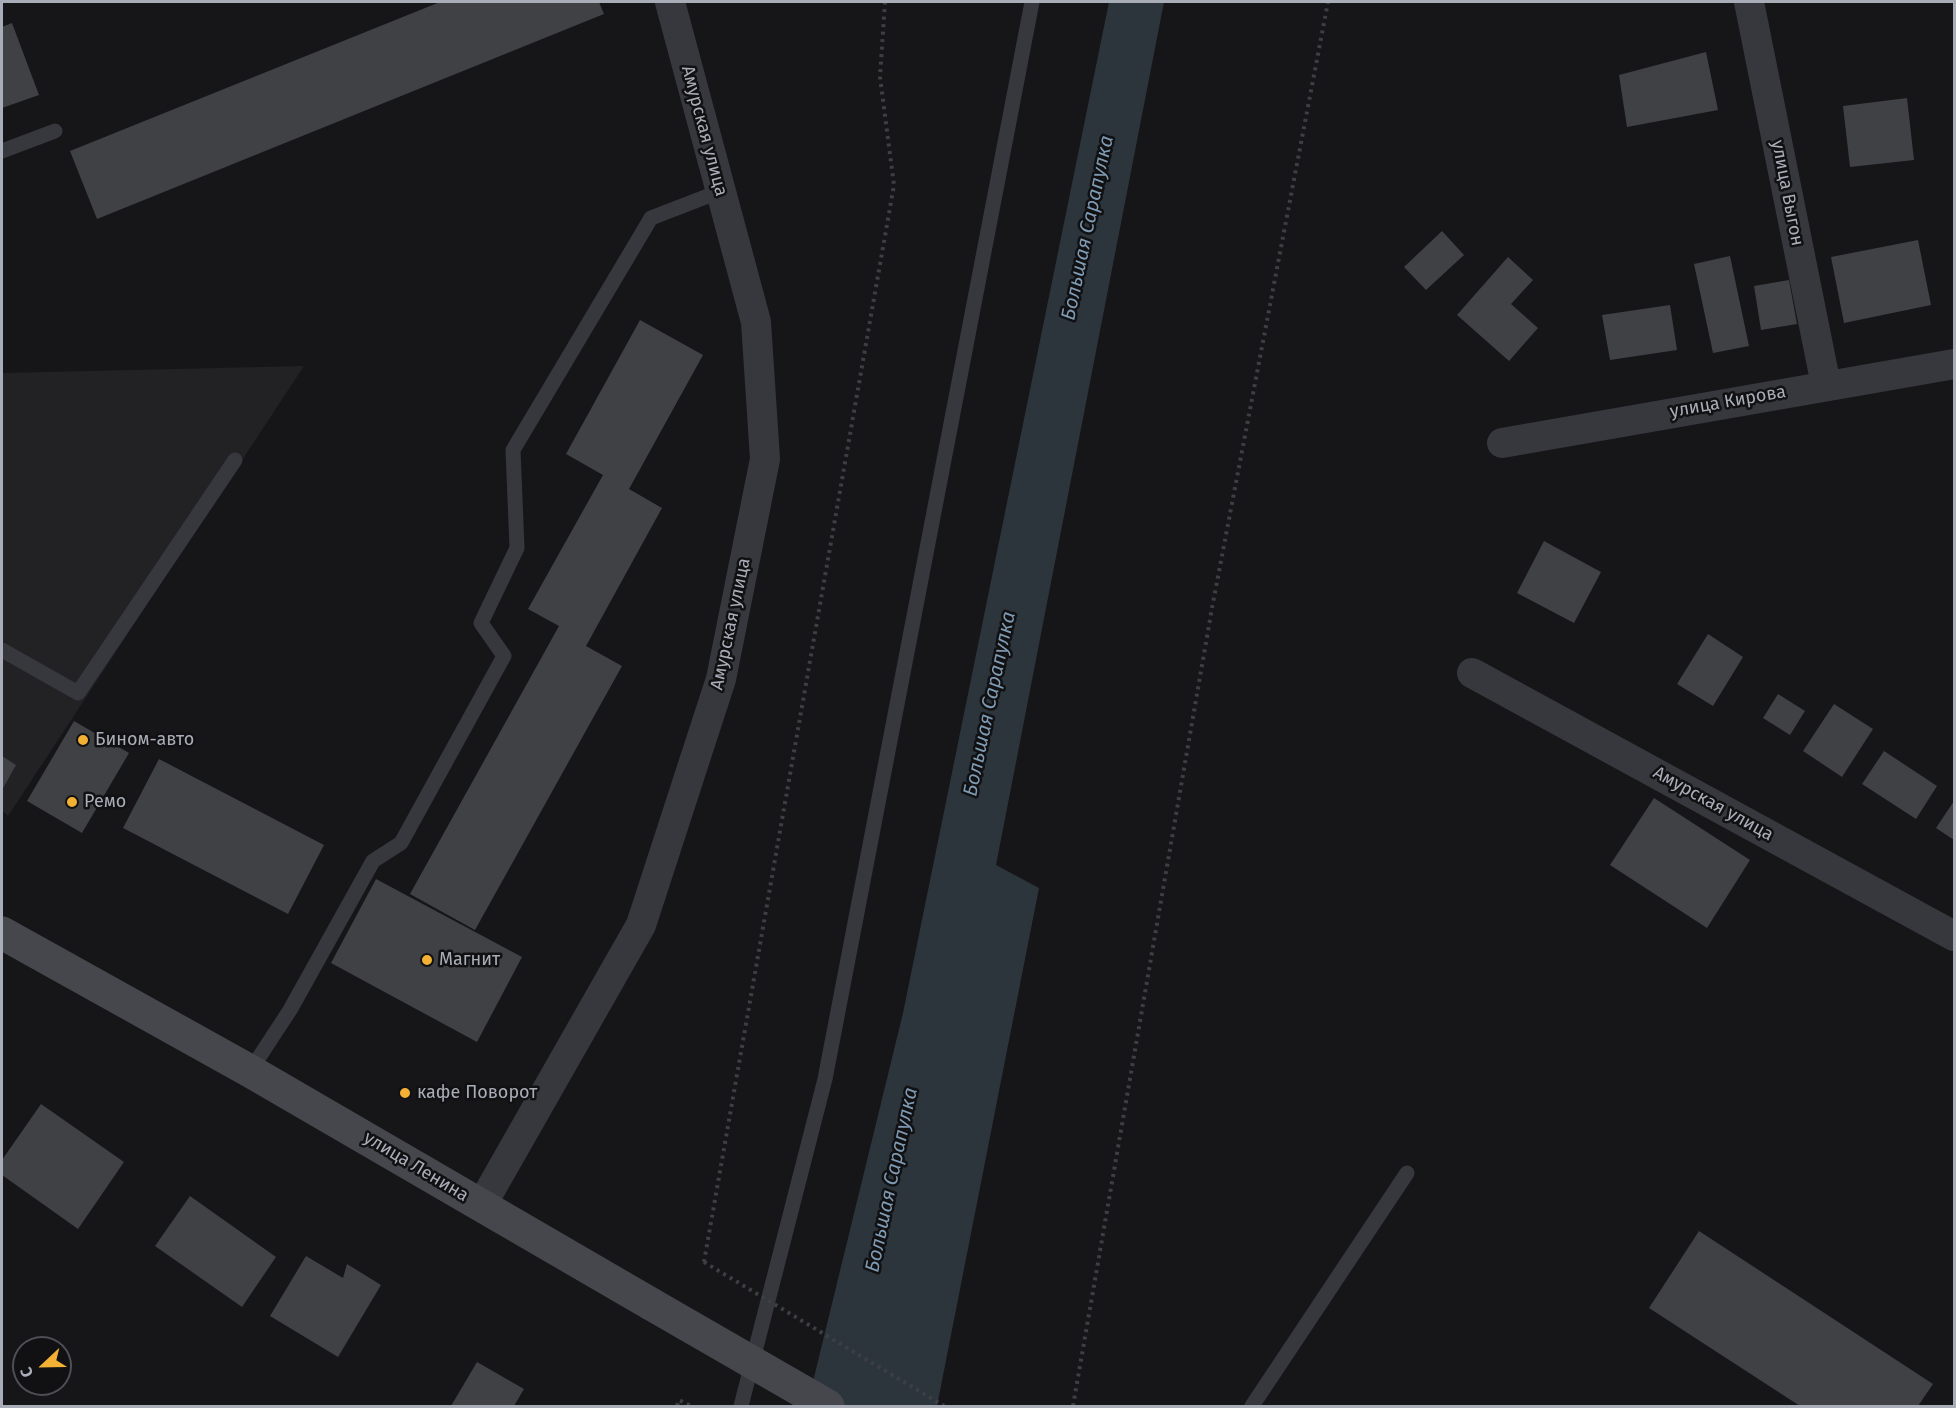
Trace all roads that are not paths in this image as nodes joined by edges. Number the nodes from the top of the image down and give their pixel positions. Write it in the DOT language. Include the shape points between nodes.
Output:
graph roads {
  1 [pos="670,2"];
  2 [pos="1032,2"];
  3 [pos="1749,2"];
  4 [pos="55,131"];
  5 [pos="2,151"];
  6 [pos="721,191"];
  7 [pos="1954,364"];
  8 [pos="1826,385"];
  9 [pos="1502,443"];
  10 [pos="235,460"];
  11 [pos="2,650"];
  12 [pos="1472,673"];
  13 [pos="2,933"];
  14 [pos="1954,936"];
  15 [pos="250,1071"];
  16 [pos="1407,1173"];
  17 [pos="481,1206"];
  18 [pos="741,1407"];
  19 [pos="828,1407"];
  20 [pos="1252,1407"];
  1 -- 6 [label="street, Амурская улица"];
  2 -- 18 [label="lane" via="825,1080"];
  3 -- 8 [label="street, улица Выгон"];
  4 -- 5 [label="lane"];
  6 -- 15 [label="lane" via="651,218 513,450 517,548 481,622 504,656 401,843 373,861 290,1010"];
  6 -- 17 [label="street, Амурская улица" via="756,322 765,459 721,678 641,925"];
  7 -- 8 [label="street, улица Кирова"];
  8 -- 9 [label="street, улица Кирова"];
  10 -- 11 [label="lane" via="78,693"];
  12 -- 14 [label="street, Амурская улица"];
  13 -- 15 [label="main road, улица Ленина"];
  15 -- 17 [label="main road, улица Ленина"];
  16 -- 20 [label="lane"];
  17 -- 19 [label="main road, улица Ленина, bridge"];
}
